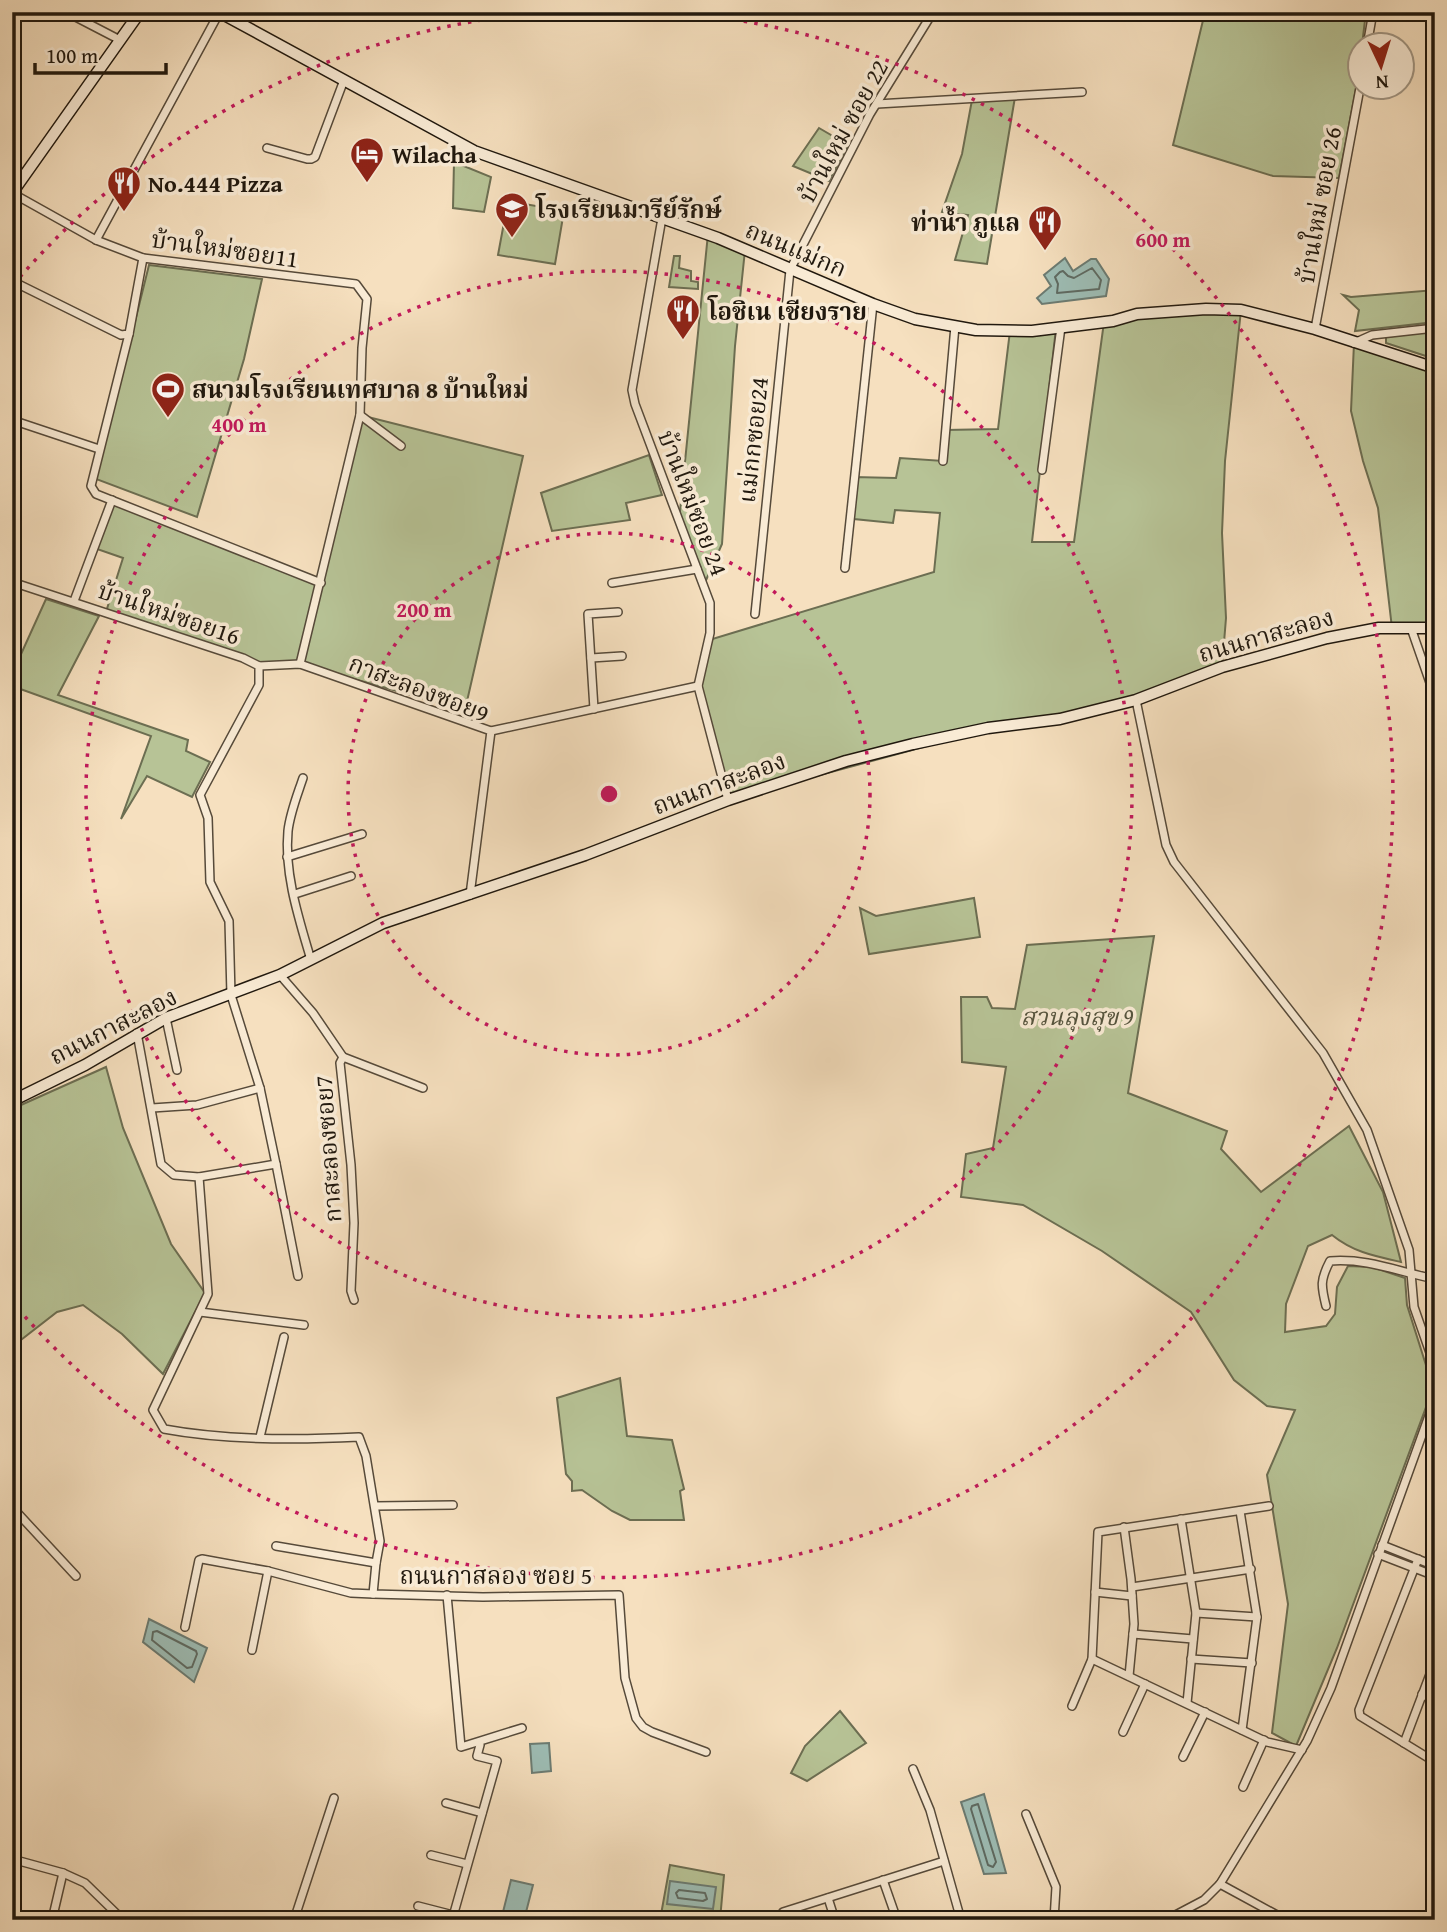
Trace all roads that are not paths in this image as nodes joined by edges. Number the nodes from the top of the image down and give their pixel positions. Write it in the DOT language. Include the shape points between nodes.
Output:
graph roads {
  1 [pos="66,12"];
  2 [pos="140,12"];
  3 [pos="219,12"];
  4 [pos="933,12"];
  5 [pos="1373,12"];
  6 [pos="1369,32"];
  7 [pos="120,40"];
  8 [pos="344,80"];
  9 [pos="1082,92"];
  10 [pos="1357,102"];
  11 [pos="877,104"];
  12 [pos="267,148"];
  13 [pos="12,193"];
  14 [pos="662,218"];
  15 [pos="96,240"];
  16 [pos="143,258"];
  17 [pos="790,270"];
  18 [pos="12,281"];
  19 [pos="873,304"];
  20 [pos="955,326"];
  21 [pos="1061,327"];
  22 [pos="1435,328"];
  23 [pos="1315,329"];
  24 [pos="129,334"];
  25 [pos="1354,343"];
  26 [pos="1435,368"];
  27 [pos="360,415"];
  28 [pos="12,420"];
  29 [pos="401,446"];
  30 [pos="99,449"];
  31 [pos="943,461"];
  32 [pos="1042,471"];
  33 [pos="113,500"];
  34 [pos="845,568"];
  35 [pos="697,569"];
  36 [pos="12,582"];
  37 [pos="321,583"];
  38 [pos="612,583"];
  39 [pos="74,601"];
  40 [pos="618,611"];
  41 [pos="755,614"];
  42 [pos="1411,628"];
  43 [pos="1435,628"];
  44 [pos="622,656"];
  45 [pos="591,658"];
  46 [pos="300,664"];
  47 [pos="259,666"];
  48 [pos="698,686"];
  49 [pos="1435,698"];
  50 [pos="1136,700"];
  51 [pos="594,709"];
  52 [pos="491,731"];
  53 [pos="303,778"];
  54 [pos="727,800"];
  55 [pos="362,834"];
  56 [pos="287,857"];
  57 [pos="351,876"];
  58 [pos="295,894"];
  59 [pos="470,896"];
  60 [pos="311,960"];
  61 [pos="279,975"];
  62 [pos="231,995"];
  63 [pos="166,1018"];
  64 [pos="137,1033"];
  65 [pos="343,1057"];
  66 [pos="177,1070"];
  67 [pos="260,1088"];
  68 [pos="423,1088"];
  69 [pos="12,1101"];
  70 [pos="152,1108"];
  71 [pos="276,1164"];
  72 [pos="199,1177"];
  73 [pos="1410,1274"];
  74 [pos="298,1276"];
  75 [pos="1435,1279"];
  76 [pos="354,1300"];
  77 [pos="1326,1306"];
  78 [pos="200,1312"];
  79 [pos="304,1325"];
  80 [pos="284,1337"];
  81 [pos="1435,1367"];
  82 [pos="1435,1399"];
  83 [pos="260,1437"];
  84 [pos="453,1505"];
  85 [pos="376,1506"];
  86 [pos="1269,1506"];
  87 [pos="12,1507"];
  88 [pos="1240,1511"];
  89 [pos="1181,1519"];
  90 [pos="1124,1527"];
  91 [pos="1382,1545"];
  92 [pos="276,1546"];
  93 [pos="1378,1554"];
  94 [pos="376,1563"];
  95 [pos="1416,1564"];
  96 [pos="1435,1566"];
  97 [pos="1251,1569"];
  98 [pos="268,1571"];
  99 [pos="76,1576"];
  100 [pos="1435,1576"];
  101 [pos="1191,1577"];
  102 [pos="1132,1591"];
  103 [pos="1095,1592"];
  104 [pos="373,1594"];
  105 [pos="447,1595"];
  106 [pos="1196,1614"];
  107 [pos="1257,1617"];
  108 [pos="185,1627"];
  109 [pos="1133,1634"];
  110 [pos="1193,1639"];
  111 [pos="252,1650"];
  112 [pos="1092,1658"];
  113 [pos="1191,1659"];
  114 [pos="1435,1661"];
  115 [pos="1252,1664"];
  116 [pos="1129,1676"];
  117 [pos="1145,1684"];
  118 [pos="1422,1694"];
  119 [pos="1435,1702"];
  120 [pos="1187,1703"];
  121 [pos="1072,1706"];
  122 [pos="1205,1712"];
  123 [pos="522,1728"];
  124 [pos="1242,1730"];
  125 [pos="1123,1732"];
  126 [pos="1264,1740"];
  127 [pos="1404,1742"];
  128 [pos="480,1745"];
  129 [pos="1301,1750"];
  130 [pos="706,1752"];
  131 [pos="1183,1758"];
  132 [pos="1435,1762"];
  133 [pos="913,1769"];
  134 [pos="1244,1787"];
  135 [pos="334,1798"];
  136 [pos="446,1803"];
  137 [pos="482,1813"];
  138 [pos="1026,1814"];
  139 [pos="431,1855"];
  140 [pos="12,1859"];
  141 [pos="944,1861"];
  142 [pos="467,1864"];
  143 [pos="62,1873"];
  144 [pos="883,1880"];
  145 [pos="1220,1884"];
  146 [pos="828,1898"];
  147 [pos="418,1906"];
  148 [pos="1180,1913"];
  149 [pos="452,1918"];
  150 [pos="52,1920"];
  151 [pos="123,1920"];
  152 [pos="294,1920"];
  153 [pos="783,1920"];
  154 [pos="835,1920"];
  155 [pos="897,1920"];
  156 [pos="961,1920"];
  157 [pos="1054,1920"];
  158 [pos="1166,1920"];
  159 [pos="1191,1920"];
  160 [pos="1286,1920"];
  1 -- 7 [label="street"];
  2 -- 7 [label="street"];
  3 -- 8 [label="street, ถนนแม่กก"];
  3 -- 15 [label="street"];
  4 -- 11 [label="street, บ้านใหม่ ซอย 22"];
  5 -- 6 [label="street"];
  7 -- 13 [label="street"];
  8 -- 12 [label="street" via="315,157"];
  8 -- 14 [label="street, ถนนแม่กก" via="474,150"];
  9 -- 11 [label="street"];
  10 -- 23 [label="street, บ้านใหม่ ซอย 26"];
  11 -- 17 [label="street, บ้านใหม่ ซอย 22"];
  13 -- 15 [label="street, บ้านใหม่ซอย11"];
  14 -- 17 [label="street, ถนนแม่กก"];
  14 -- 35 [label="street, บ้านใหม่ซอย 24" via="632,390"];
  15 -- 16 [label="street, บ้านใหม่ซอย11"];
  16 -- 24 [label="street"];
  16 -- 27 [label="street, บ้านใหม่ซอย11" via="356,284 367,299"];
  17 -- 19 [label="street, ถนนแม่กก"];
  17 -- 41 [label="street, แม่กกซอย24"];
  18 -- 24 [label="street" via="121,335"];
  19 -- 20 [label="street, ถนนแม่กก" via="915,319"];
  19 -- 34 [label="street"];
  20 -- 21 [label="street, ถนนแม่กก" via="1032,331"];
  20 -- 31 [label="street"];
  21 -- 23 [label="street, ถนนแม่กก" via="1137,314 1206,309 1241,310"];
  21 -- 32 [label="street"];
  22 -- 25 [label="street" via="1373,335"];
  23 -- 25 [label="street, ถนนแม่กก"];
  24 -- 30 [label="street"];
  25 -- 26 [label="street, ถนนแม่กก"];
  27 -- 29 [label="street"];
  27 -- 37 [label="street, บ้านใหม่ซอย11"];
  28 -- 30 [label="street"];
  30 -- 33 [label="street" via="91,486 96,494"];
  33 -- 37 [label="street"];
  33 -- 39 [label="street"];
  35 -- 38 [label="street"];
  35 -- 48 [label="street, บ้านใหม่ซอย 24" via="711,618"];
  36 -- 39 [label="street, บ้านใหม่ซอย16"];
  37 -- 46 [label="street, บ้านใหม่ซอย11"];
  39 -- 47 [label="street, บ้านใหม่ซอย16"];
  40 -- 45 [label="street" via="589,614"];
  42 -- 43 [label="street, ถนนกาสะลอง"];
  42 -- 49 [label="street"];
  42 -- 50 [label="street, ถนนกาสะลอง" via="1379,628 1309,642 1222,667"];
  44 -- 45 [label="street"];
  45 -- 51 [label="street"];
  46 -- 47 [label="street"];
  46 -- 52 [label="street, กาสะลองซอย9"];
  47 -- 62 [label="street, บ้านใหม่ซอย16" via="259,685 200,795 208,818 210,882 229,922"];
  48 -- 51 [label="street"];
  48 -- 54 [label="street, บ้านใหม่ซอย 24"];
  50 -- 54 [label="street, ถนนกาสะลอง" via="1059,719 913,744"];
  50 -- 73 [label="street" via="1166,845 1174,862 1323,1053 1351,1101 1367,1130 1409,1250"];
  51 -- 52 [label="street"];
  52 -- 59 [label="street, กาสะลองซอย9"];
  53 -- 56 [label="street" via="291,818"];
  54 -- 59 [label="street, ถนนกาสะลอง"];
  55 -- 56 [label="street"];
  56 -- 58 [label="street"];
  57 -- 58 [label="street"];
  58 -- 60 [label="street"];
  59 -- 60 [label="street, ถนนกาสะลอง" via="383,923"];
  60 -- 61 [label="street, ถนนกาสะลอง"];
  61 -- 62 [label="street, ถนนกาสะลอง"];
  61 -- 65 [label="street, กาสะลองซอย7"];
  62 -- 63 [label="street, ถนนกาสะลอง"];
  62 -- 67 [label="street"];
  63 -- 64 [label="street, ถนนกาสะลอง"];
  63 -- 66 [label="street"];
  64 -- 69 [label="street, ถนนกาสะลอง"];
  64 -- 70 [label="street"];
  65 -- 68 [label="street"];
  65 -- 76 [label="street, กาสะลองซอย7"];
  67 -- 70 [label="street" via="197,1105"];
  67 -- 71 [label="street"];
  70 -- 72 [label="street" via="161,1164 174,1175"];
  71 -- 72 [label="street"];
  71 -- 74 [label="street"];
  72 -- 78 [label="street, ถนนกาสลอง ซอย 5" via="208,1294"];
  73 -- 75 [label="street"];
  73 -- 77 [label="street" via="1383,1264 1330,1261 1322,1276"];
  73 -- 81 [label="street" via="1414,1307"];
  78 -- 79 [label="street"];
  78 -- 83 [label="street, ถนนกาสลอง ซอย 5" via="153,1410 164,1429"];
  80 -- 83 [label="street"];
  82 -- 91 [label="street"];
  83 -- 85 [label="street, ถนนกาสลอง ซอย 5" via="359,1437"];
  84 -- 85 [label="street"];
  85 -- 94 [label="street, ถนนกาสลอง ซอย 5" via="380,1541"];
  86 -- 88 [label="street"];
  87 -- 99 [label="street"];
  88 -- 89 [label="street"];
  88 -- 97 [label="street"];
  89 -- 90 [label="street"];
  89 -- 101 [label="street"];
  90 -- 102 [label="street"];
  90 -- 103 [label="street" via="1098,1532"];
  91 -- 93 [label="street"];
  91 -- 95 [label="street"];
  92 -- 94 [label="street"];
  93 -- 95 [label="street"];
  93 -- 129 [label="street" via="1331,1688"];
  94 -- 104 [label="street, ถนนกาสลอง ซอย 5"];
  95 -- 96 [label="street"];
  95 -- 100 [label="street"];
  95 -- 127 [label="street" via="1359,1710 1360,1716"];
  97 -- 101 [label="street"];
  97 -- 107 [label="street"];
  98 -- 104 [label="street" via="351,1593"];
  98 -- 108 [label="street" via="201,1559"];
  98 -- 111 [label="street"];
  101 -- 102 [label="street"];
  101 -- 106 [label="street"];
  102 -- 103 [label="street"];
  102 -- 109 [label="street"];
  103 -- 112 [label="street"];
  104 -- 105 [label="street, ถนนกาสลอง ซอย 5"];
  105 -- 123 [label="street" via="461,1747"];
  105 -- 130 [label="street, ถนนกาสลอง ซอย 5" via="619,1595 625,1678 636,1718 652,1732"];
  106 -- 107 [label="street"];
  106 -- 110 [label="street"];
  107 -- 115 [label="street"];
  109 -- 110 [label="street"];
  109 -- 116 [label="street"];
  110 -- 113 [label="street"];
  112 -- 116 [label="street"];
  112 -- 121 [label="street"];
  113 -- 115 [label="street"];
  113 -- 120 [label="street"];
  114 -- 118 [label="street"];
  115 -- 124 [label="street"];
  116 -- 117 [label="street"];
  117 -- 120 [label="street"];
  117 -- 125 [label="street"];
  118 -- 119 [label="street"];
  118 -- 127 [label="street"];
  120 -- 122 [label="street"];
  122 -- 124 [label="street"];
  122 -- 131 [label="street"];
  124 -- 126 [label="street"];
  126 -- 129 [label="street"];
  126 -- 134 [label="street"];
  127 -- 132 [label="street"];
  128 -- 137 [label="street" via="477,1756 497,1761"];
  129 -- 145 [label="street"];
  133 -- 141 [label="street"];
  135 -- 152 [label="street"];
  136 -- 137 [label="street"];
  137 -- 142 [label="street"];
  138 -- 157 [label="street" via="1056,1888"];
  139 -- 142 [label="street"];
  140 -- 143 [label="street"];
  141 -- 144 [label="street"];
  141 -- 156 [label="street"];
  142 -- 149 [label="street"];
  143 -- 150 [label="street"];
  143 -- 151 [label="street" via="85,1883"];
  144 -- 146 [label="street"];
  144 -- 155 [label="street"];
  145 -- 148 [label="street" via="1205,1900"];
  145 -- 160 [label="street"];
  146 -- 153 [label="street" via="783,1912"];
  146 -- 154 [label="street"];
  147 -- 149 [label="street"];
  148 -- 158 [label="street"];
  148 -- 159 [label="street"];
}
